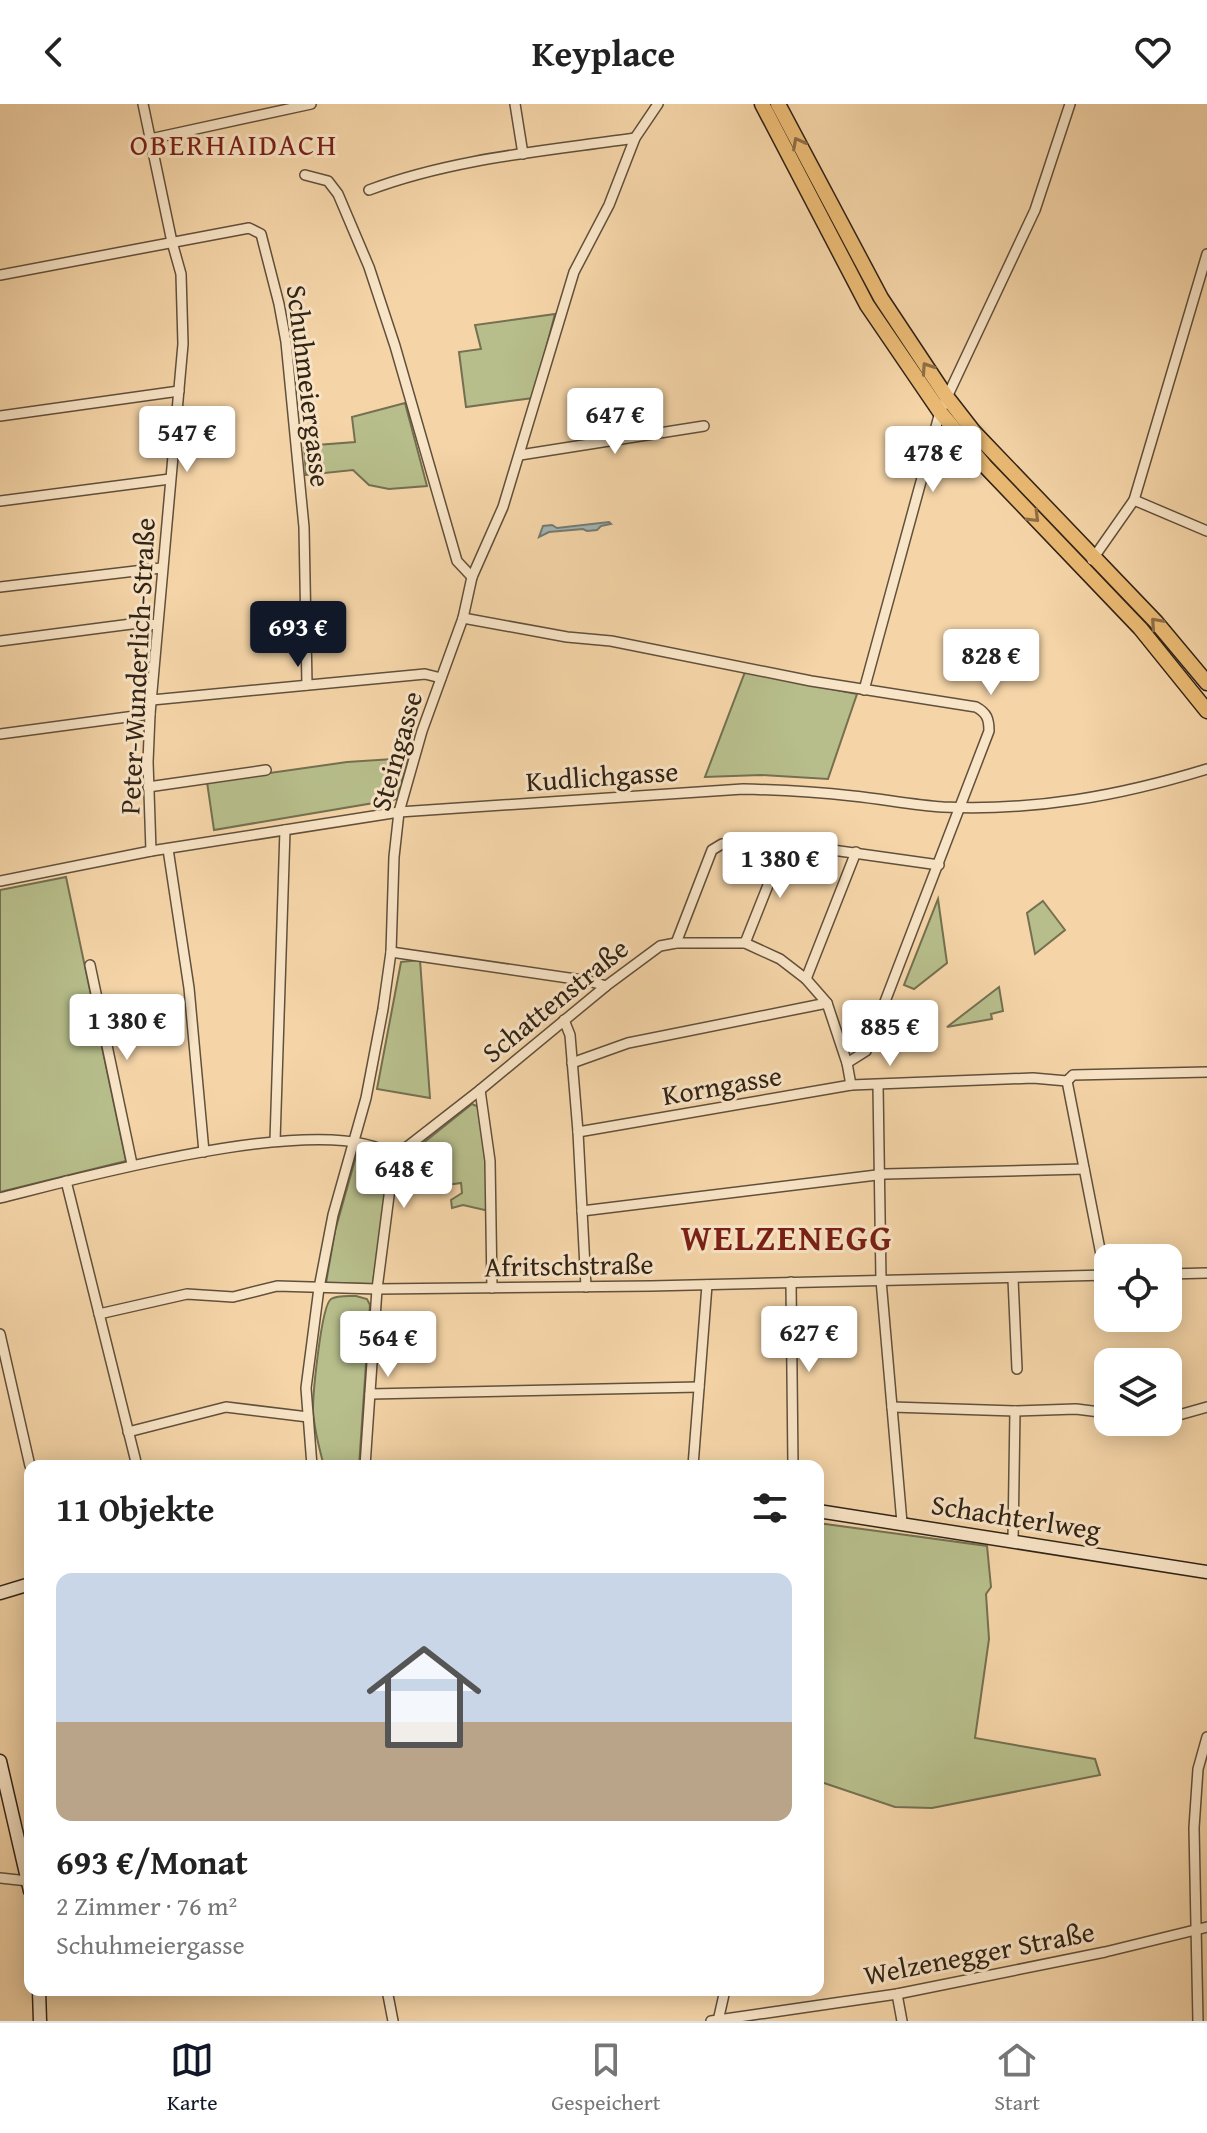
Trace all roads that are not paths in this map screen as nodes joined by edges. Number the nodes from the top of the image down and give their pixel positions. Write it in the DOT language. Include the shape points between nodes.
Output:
graph roads {
  1 [pos="143,104"];
  2 [pos="515,104"];
  3 [pos="658,104"];
  4 [pos="1070,104"];
  5 [pos="305,105"];
  6 [pos="770,106"];
  7 [pos="635,138"];
  8 [pos="150,139"];
  9 [pos="523,154"];
  10 [pos="305,175"];
  11 [pos="811,185"];
  12 [pos="369,190"];
  13 [pos="172,242"];
  14 [pos="856,253"];
  15 [pos="1207,254"];
  16 [pos="842,261"];
  17 [pos="0,275"];
  18 [pos="874,301"];
  19 [pos="179,391"];
  20 [pos="946,396"];
  21 [pos="940,412"];
  22 [pos="0,416"];
  23 [pos="704,426"];
  24 [pos="520,455"];
  25 [pos="170,479"];
  26 [pos="1134,500"];
  27 [pos="0,501"];
  28 [pos="1207,531"];
  29 [pos="1095,557"];
  30 [pos="161,568"];
  31 [pos="1083,568"];
  32 [pos="472,577"];
  33 [pos="0,587"];
  34 [pos="463,618"];
  35 [pos="157,625"];
  36 [pos="0,641"];
  37 [pos="441,678"];
  38 [pos="1207,683"];
  39 [pos="307,685"];
  40 [pos="864,690"];
  41 [pos="152,700"];
  42 [pos="1207,711"];
  43 [pos="150,714"];
  44 [pos="0,734"];
  45 [pos="1207,769"];
  46 [pos="266,770"];
  47 [pos="148,787"];
  48 [pos="959,807"];
  49 [pos="399,812"];
  50 [pos="285,830"];
  51 [pos="784,845"];
  52 [pos="168,849"];
  53 [pos="151,851"];
  54 [pos="856,852"];
  55 [pos="939,865"];
  56 [pos="0,881"];
  57 [pos="676,943"];
  58 [pos="745,943"];
  59 [pos="391,952"];
  60 [pos="90,965"];
  61 [pos="806,979"];
  62 [pos="606,986"];
  63 [pos="827,1003"];
  64 [pos="564,1020"];
  65 [pos="572,1063"];
  66 [pos="847,1063"];
  67 [pos="1207,1072"];
  68 [pos="1067,1081"];
  69 [pos="851,1085"];
  70 [pos="878,1085"];
  71 [pos="480,1090"];
  72 [pos="578,1132"];
  73 [pos="275,1141"];
  74 [pos="356,1141"];
  75 [pos="204,1152"];
  76 [pos="394,1157"];
  77 [pos="132,1164"];
  78 [pos="1084,1169"];
  79 [pos="878,1177"];
  80 [pos="66,1181"];
  81 [pos="0,1198"];
  82 [pos="582,1211"];
  83 [pos="1100,1244"];
  84 [pos="1207,1273"];
  85 [pos="1182,1274"];
  86 [pos="1094,1276"];
  87 [pos="1013,1279"];
  88 [pos="881,1280"];
  89 [pos="791,1282"];
  90 [pos="707,1285"];
  91 [pos="586,1287"];
  92 [pos="319,1288"];
  93 [pos="492,1288"];
  94 [pos="377,1289"];
  95 [pos="99,1314"];
  96 [pos="0,1334"];
  97 [pos="1017,1369"];
  98 [pos="699,1387"];
  99 [pos="370,1394"];
  100 [pos="892,1407"];
  101 [pos="1207,1407"];
  102 [pos="1015,1411"];
  103 [pos="1094,1411"];
  104 [pos="1182,1414"];
  105 [pos="308,1417"];
  106 [pos="128,1432"];
  107 [pos="29,1460"];
  108 [pos="135,1460"];
  109 [pos="313,1460"];
  110 [pos="365,1460"];
  111 [pos="693,1460"];
  112 [pos="793,1460"];
  113 [pos="824,1512"];
  114 [pos="902,1523"];
  115 [pos="1013,1540"];
  116 [pos="1207,1572"];
  117 [pos="24,1586"];
  118 [pos="0,1593"];
  119 [pos="1207,1737"];
  120 [pos="1205,1750"];
  121 [pos="0,1761"];
  122 [pos="24,1862"];
  123 [pos="0,1878"];
  124 [pos="24,1885"];
  125 [pos="1207,1927"];
  126 [pos="1195,1929"];
  127 [pos="897,1994"];
  128 [pos="39,1996"];
  129 [pos="388,1996"];
  130 [pos="723,1996"];
  131 [pos="716,2020"];
  132 [pos="40,2021"];
  133 [pos="393,2021"];
  134 [pos="902,2021"];
  135 [pos="1198,2021"];
  1 -- 8 [label="street, Peter-Wunderlich-Straße"];
  2 -- 9 [label="street"];
  3 -- 7 [label="street, Steingasse"];
  4 -- 20 [label="street" via="1035,210"];
  5 -- 8 [label="street"];
  6 -- 11 [label="main road"];
  7 -- 9 [label="street"];
  7 -- 24 [label="street, Steingasse" via="570,285"];
  8 -- 13 [label="street, Peter-Wunderlich-Straße"];
  9 -- 12 [label="street" via="419,173"];
  10 -- 32 [label="street" via="328,181 338,194 363,252 457,561"];
  11 -- 14 [label="main road"];
  11 -- 16 [label="main road"];
  13 -- 17 [label="street"];
  13 -- 19 [label="street, Peter-Wunderlich-Straße" via="182,284"];
  13 -- 39 [label="street, Schuhmeiergasse" via="249,228 261,234 265,244 284,329 304,527"];
  14 -- 16 [label="main road"];
  14 -- 18 [label="main road"];
  15 -- 26 [label="street"];
  16 -- 18 [label="main road"];
  20 -- 18 [label="main road, one-way"];
  18 -- 21 [label="main road"];
  19 -- 22 [label="street"];
  19 -- 25 [label="street, Peter-Wunderlich-Straße"];
  20 -- 21 [label="street"];
  20 -- 29 [label="main road"];
  21 -- 31 [label="main road, one-way"];
  21 -- 40 [label="street"];
  23 -- 24 [label="street"];
  24 -- 32 [label="street, Steingasse"];
  25 -- 27 [label="street"];
  25 -- 30 [label="street, Peter-Wunderlich-Straße"];
  26 -- 28 [label="street"];
  26 -- 29 [label="street"];
  29 -- 31 [label="street"];
  38 -- 29 [label="main road, one-way"];
  30 -- 33 [label="street"];
  30 -- 35 [label="street, Peter-Wunderlich-Straße"];
  31 -- 42 [label="main road"];
  32 -- 34 [label="street, Steingasse"];
  34 -- 37 [label="street, Steingasse"];
  34 -- 40 [label="street" via="625,643"];
  35 -- 36 [label="street"];
  35 -- 41 [label="street, Peter-Wunderlich-Straße"];
  37 -- 39 [label="street" via="425,674"];
  37 -- 49 [label="street, Steingasse"];
  39 -- 41 [label="street"];
  40 -- 48 [label="street" via="984,711 989,731"];
  41 -- 43 [label="street, Peter-Wunderlich-Straße"];
  43 -- 44 [label="street"];
  43 -- 47 [label="street, Peter-Wunderlich-Straße"];
  45 -- 48 [label="street, Kudlichgasse" via="1085,800"];
  46 -- 47 [label="street"];
  47 -- 53 [label="street, Peter-Wunderlich-Straße"];
  48 -- 49 [label="street, Kudlichgasse" via="743,789"];
  48 -- 55 [label="street"];
  49 -- 50 [label="street, Kudlichgasse"];
  49 -- 59 [label="street, Steingasse"];
  50 -- 52 [label="street, Kudlichgasse"];
  50 -- 73 [label="street"];
  51 -- 54 [label="street"];
  51 -- 57 [label="street" via="722,844 712,850"];
  51 -- 58 [label="street"];
  52 -- 53 [label="street, Kudlichgasse"];
  52 -- 75 [label="street" via="192,1012"];
  53 -- 56 [label="street, Kudlichgasse"];
  54 -- 55 [label="street"];
  54 -- 61 [label="street"];
  55 -- 66 [label="street" via="866,1051"];
  57 -- 58 [label="street, Schattenstraße"];
  57 -- 62 [label="street, Schattenstraße" via="653,949"];
  58 -- 61 [label="street, Schattenstraße"];
  59 -- 62 [label="street"];
  59 -- 74 [label="street, Steingasse"];
  60 -- 77 [label="street"];
  61 -- 63 [label="street, Schattenstraße"];
  62 -- 64 [label="street, Schattenstraße"];
  63 -- 65 [label="street" via="628,1043"];
  63 -- 66 [label="street, Schattenstraße"];
  64 -- 65 [label="street"];
  64 -- 71 [label="street, Schattenstraße"];
  65 -- 72 [label="street"];
  66 -- 69 [label="street, Schattenstraße"];
  67 -- 68 [label="street, Korngasse" via="1073,1075"];
  68 -- 70 [label="street, Korngasse"];
  68 -- 78 [label="street"];
  69 -- 70 [label="street, Korngasse"];
  69 -- 72 [label="street, Korngasse"];
  70 -- 79 [label="street"];
  71 -- 76 [label="street, Schattenstraße"];
  71 -- 93 [label="street" via="490,1161"];
  72 -- 82 [label="street"];
  73 -- 74 [label="street"];
  73 -- 75 [label="street"];
  74 -- 76 [label="street" via="384,1148"];
  74 -- 92 [label="street, Steingasse" via="333,1215"];
  75 -- 77 [label="street"];
  76 -- 94 [label="street"];
  77 -- 80 [label="street"];
  78 -- 79 [label="street"];
  78 -- 83 [label="street"];
  79 -- 82 [label="street"];
  79 -- 88 [label="street"];
  80 -- 81 [label="street"];
  80 -- 95 [label="street"];
  82 -- 91 [label="street"];
  84 -- 85 [label="street"];
  86 -- 87 [label="street, Afritschstraße"];
  87 -- 88 [label="street, Afritschstraße"];
  87 -- 97 [label="street"];
  88 -- 89 [label="street, Afritschstraße"];
  88 -- 100 [label="street"];
  89 -- 90 [label="street, Afritschstraße"];
  89 -- 112 [label="street"];
  90 -- 91 [label="street, Afritschstraße"];
  90 -- 98 [label="street"];
  91 -- 93 [label="street, Afritschstraße"];
  92 -- 94 [label="street, Afritschstraße"];
  92 -- 95 [label="street, Afritschstraße" via="277,1286 233,1297 187,1294"];
  92 -- 105 [label="street, Steingasse" via="306,1388"];
  93 -- 94 [label="street, Afritschstraße"];
  94 -- 99 [label="street"];
  95 -- 106 [label="street"];
  96 -- 107 [label="street"];
  98 -- 99 [label="street"];
  98 -- 111 [label="street"];
  99 -- 110 [label="street"];
  100 -- 102 [label="street"];
  100 -- 114 [label="street"];
  101 -- 104 [label="street"];
  102 -- 103 [label="street"];
  102 -- 115 [label="street"];
  105 -- 106 [label="street" via="226,1407"];
  105 -- 109 [label="street, Steingasse"];
  106 -- 108 [label="street"];
  113 -- 114 [label="street, Schachterlweg"];
  114 -- 115 [label="street, Schachterlweg"];
  115 -- 116 [label="street, Schachterlweg"];
  117 -- 118 [label="street"];
  119 -- 120 [label="street"];
  120 -- 126 [label="street" via="1194,1805"];
  121 -- 122 [label="street"];
  123 -- 124 [label="street"];
  125 -- 126 [label="street, Welzenegger Straße"];
  126 -- 127 [label="street, Welzenegger Straße"];
  126 -- 135 [label="street"];
  127 -- 131 [label="street, Welzenegger Straße"];
  127 -- 134 [label="street"];
  128 -- 132 [label="street"];
  129 -- 133 [label="street"];
  130 -- 131 [label="street"];
}
